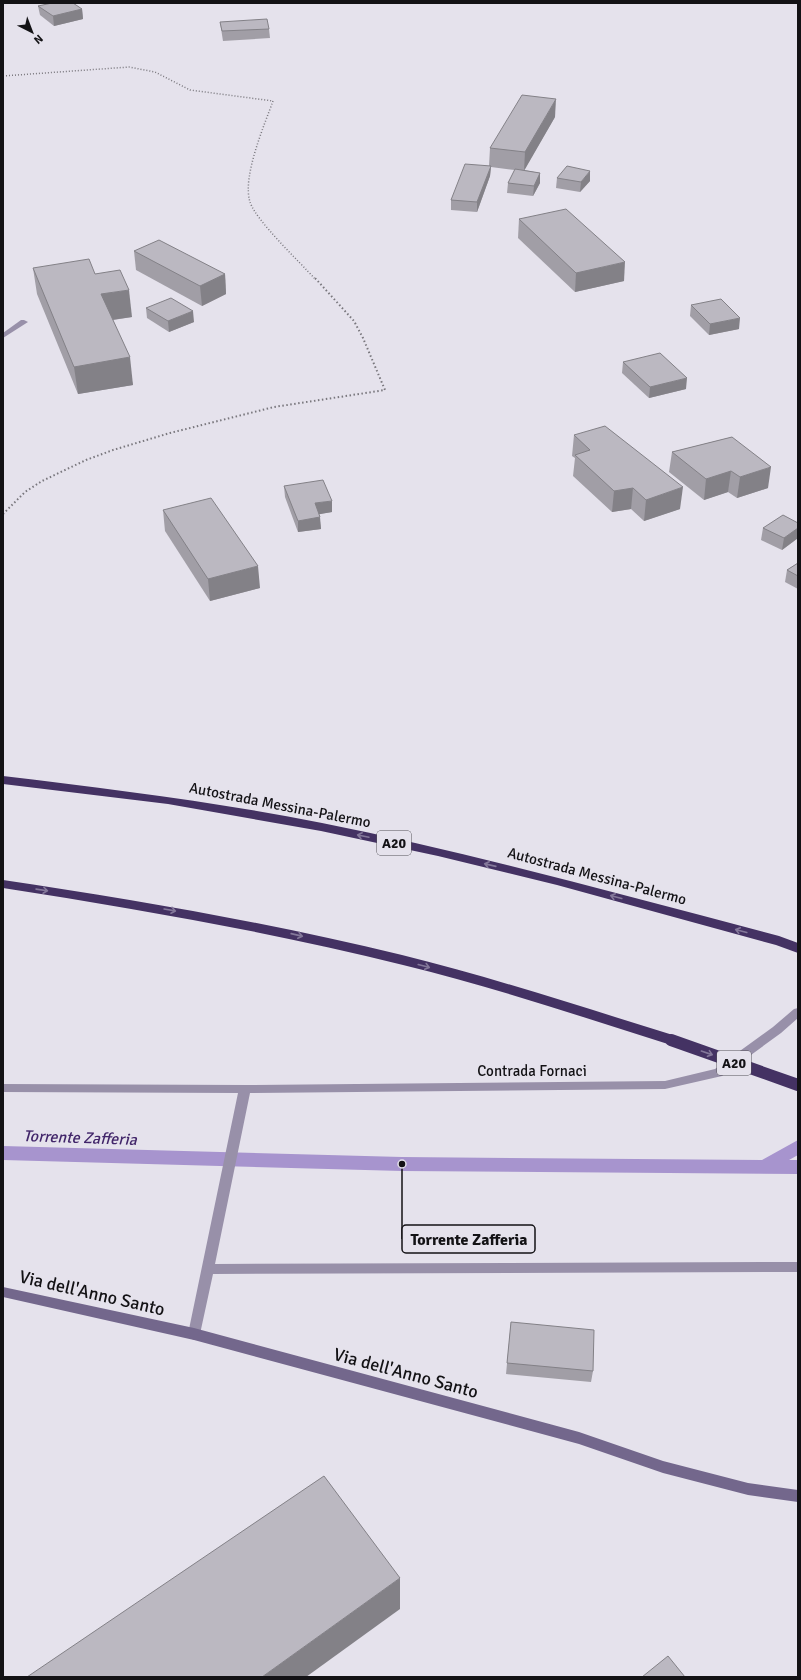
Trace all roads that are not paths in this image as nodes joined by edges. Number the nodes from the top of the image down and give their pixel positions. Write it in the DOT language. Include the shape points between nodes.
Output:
graph roads {
  1 [pos="24,322"];
  2 [pos="3,336"];
  3 [pos="3,780"];
  4 [pos="3,884"];
  5 [pos="798,948"];
  6 [pos="798,1012"];
  7 [pos="798,1085"];
  8 [pos="3,1088"];
  9 [pos="245,1089"];
  10 [pos="209,1263"];
  11 [pos="798,1267"];
  12 [pos="3,1292"];
  13 [pos="194,1334"];
  14 [pos="798,1496"];
  1 -- 2 [label="street"];
  5 -- 3 [label="highway, Autostrada Messina-Palermo / A20, one-way" via="557,881 321,827 168,800"];
  4 -- 7 [label="highway, A20, one-way, bridge" via="233,922 366,950 491,983 671,1040"];
  6 -- 9 [label="street, Contrada Fornaci" via="718,1073 665,1085"];
  8 -- 9 [label="street, Contrada Fornaci"];
  9 -- 10 [label="street"];
  10 -- 11 [label="street"];
  10 -- 13 [label="street"];
  12 -- 13 [label="street, Via dell'Anno Santo"];
  13 -- 14 [label="street, Via dell'Anno Santo" via="578,1438 663,1467 748,1489"];
}
